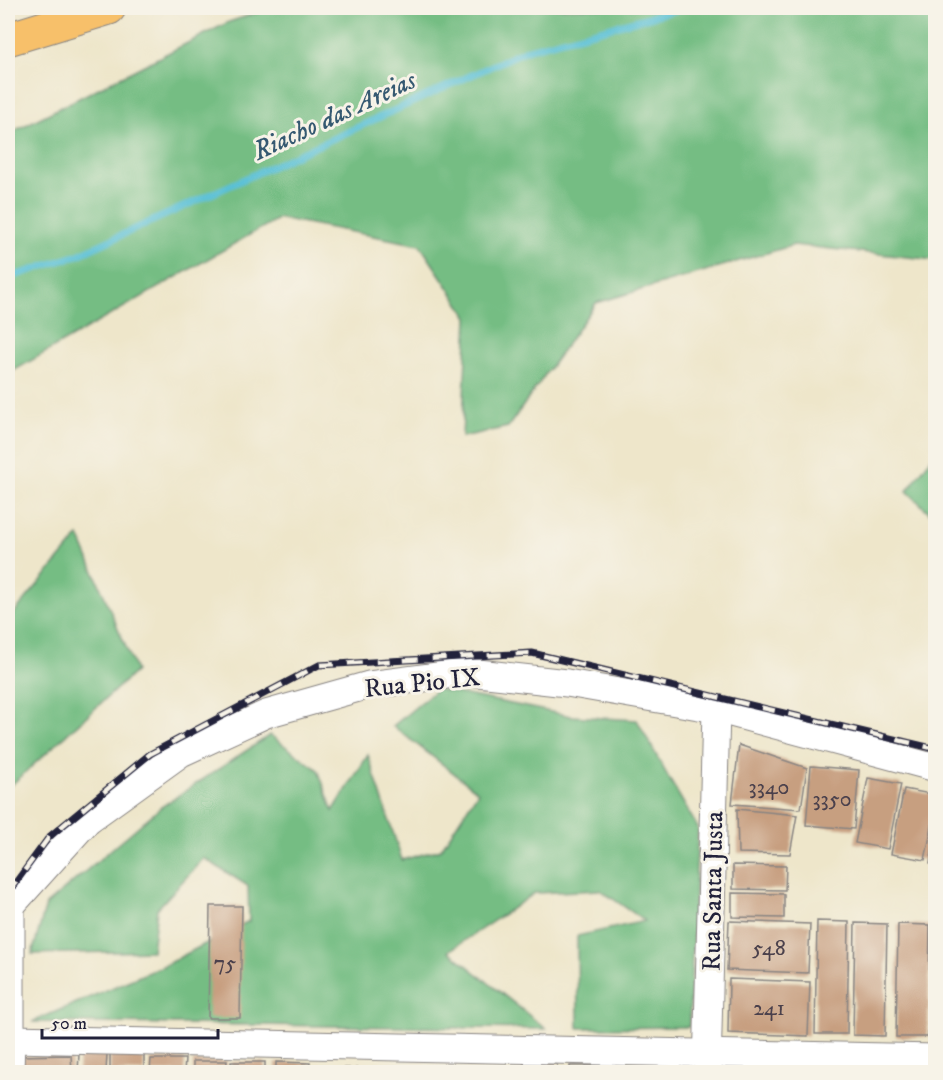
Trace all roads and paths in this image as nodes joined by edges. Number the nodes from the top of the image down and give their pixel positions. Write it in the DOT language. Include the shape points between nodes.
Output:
graph roads {
  1 [pos="109,8"];
  2 [pos="8,39"];
  3 [pos="716,709"];
  4 [pos="936,768"];
  5 [pos="9,907"];
  6 [pos="11,1039"];
  7 [pos="936,1058"];
  8 [pos="707,1063"];
  9 [pos="10,1072"];
  1 -- 2 [label="main road"];
  3 -- 4 [label="street, Rua Pio IX"];
  3 -- 5 [label="street, Rua Pio IX" via="567,683 469,672 369,685 266,714 182,753 88,820"];
  3 -- 8 [label="street, Rua Santa Justa"];
  5 -- 6 [label="street"];
  6 -- 8 [label="street"];
  6 -- 9 [label="street"];
  7 -- 8 [label="street"];
}
